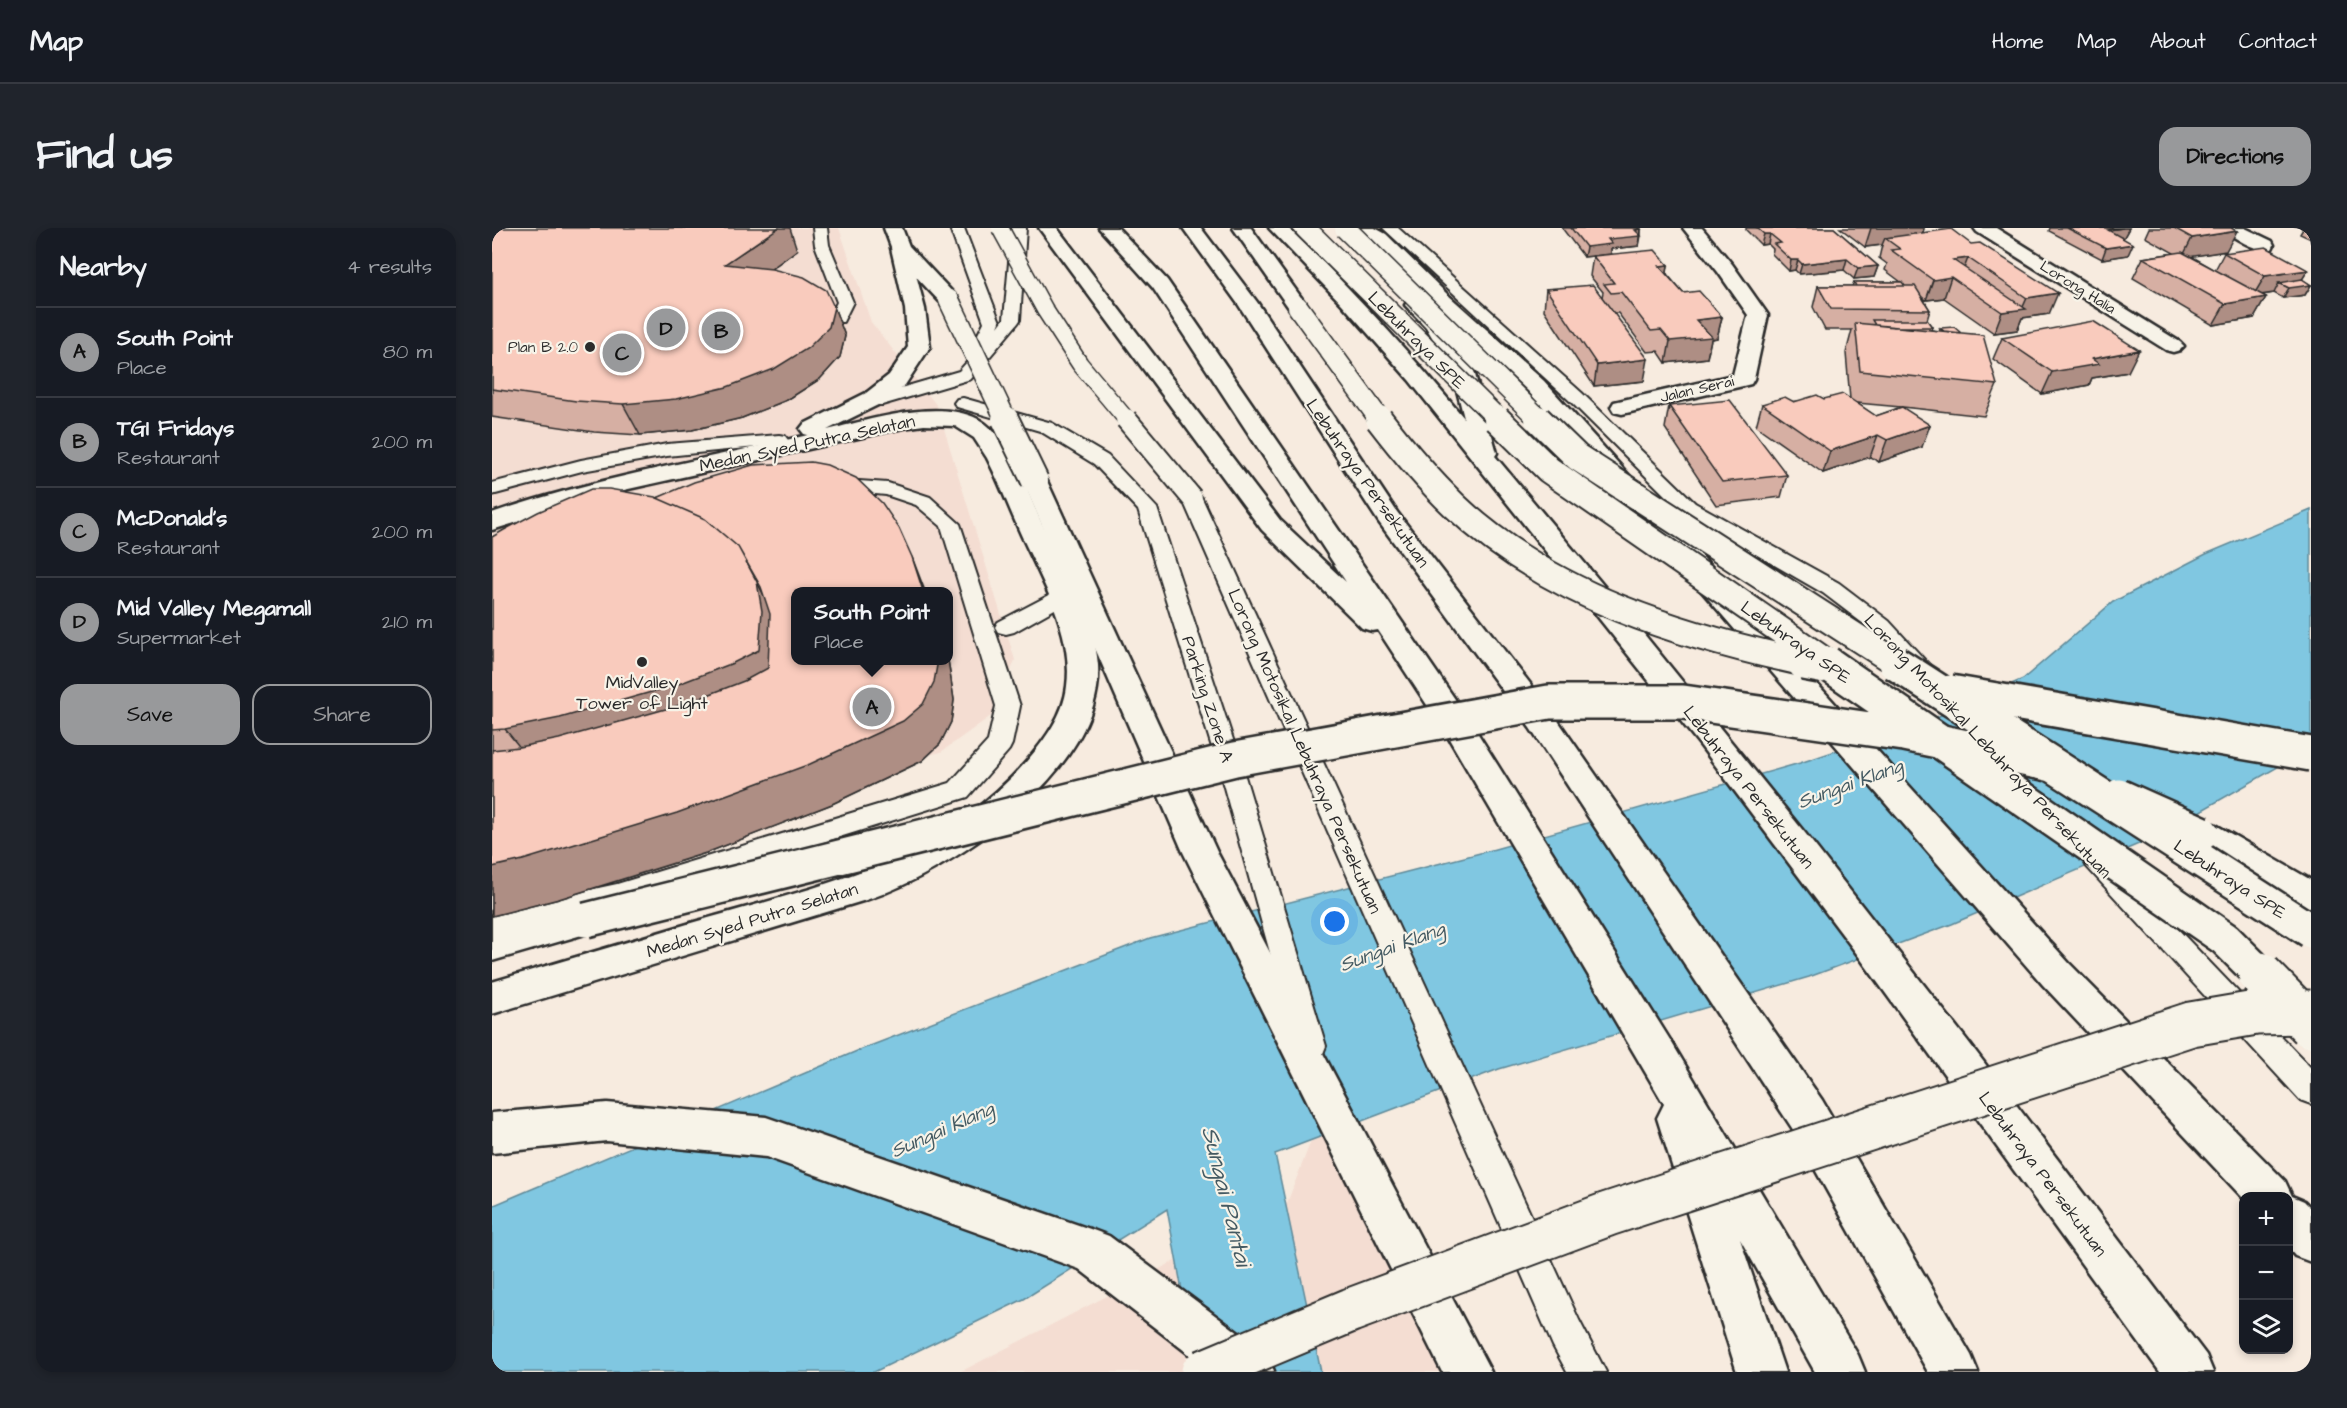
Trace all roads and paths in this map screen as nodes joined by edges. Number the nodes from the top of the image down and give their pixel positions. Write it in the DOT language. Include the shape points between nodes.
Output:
graph roads {
  1 [pos="820,228"];
  2 [pos="893,228"];
  3 [pos="957,228"];
  4 [pos="1000,228"];
  5 [pos="1019,228"];
  6 [pos="1048,228"];
  7 [pos="1108,228"];
  8 [pos="1192,228"];
  9 [pos="1242,228"];
  10 [pos="1278,228"];
  11 [pos="1305,228"];
  12 [pos="1335,228"];
  13 [pos="1345,228"];
  14 [pos="1361,228"];
  15 [pos="1390,228"];
  16 [pos="1692,228"];
  17 [pos="1983,228"];
  18 [pos="2231,228"];
  19 [pos="2265,245"];
  20 [pos="900,248"];
  21 [pos="837,319"];
  22 [pos="2173,346"];
  23 [pos="965,375"];
  24 [pos="882,400"];
  25 [pos="963,404"];
  26 [pos="1622,407"];
  27 [pos="779,440"];
  28 [pos="1488,464"];
  29 [pos="697,467"];
  30 [pos="809,486"];
  31 [pos="492,489"];
  32 [pos="572,497"];
  33 [pos="492,522"];
  34 [pos="492,538"];
  35 [pos="1061,596"];
  36 [pos="1006,627"];
  37 [pos="1417,664"];
  38 [pos="2311,754"];
  39 [pos="2311,897"];
  40 [pos="492,922"];
  41 [pos="2311,932"];
  42 [pos="492,946"];
  43 [pos="492,998"];
  44 [pos="2311,1012"];
  45 [pos="2311,1026"];
  46 [pos="1658,1056"];
  47 [pos="2311,1090"];
  48 [pos="1327,1098"];
  49 [pos="492,1133"];
  50 [pos="2265,1192"];
  51 [pos="2293,1220"];
  52 [pos="2311,1240"];
  53 [pos="1249,1364"];
  54 [pos="1203,1372"];
  55 [pos="1467,1372"];
  56 [pos="1587,1372"];
  57 [pos="1761,1372"];
  58 [pos="1841,1372"];
  59 [pos="1954,1372"];
  60 [pos="2189,1372"];
  1 -- 21 [label="lane" via="822,245 845,302"];
  2 -- 20 [label="main road"];
  3 -- 23 [label="lane" via="992,322"];
  4 -- 56 [label="lane, Lorong Motosikal Lebuhraya Persekutuan, bridge" via="1080,364 1192,498 1566,1333"];
  5 -- 23 [label="lane" via="1012,320"];
  6 -- 37 [label="main road" via="1271,525"];
  7 -- 37 [label="main road" via="1160,284"];
  8 -- 59 [label="main road, Lebuhraya Persekutuan" via="1247,302 1387,516 1541,720 1807,1114"];
  9 -- 38 [label="main road, bridge" via="1416,465 1456,507 1515,554 1575,589 1684,633 1803,663"];
  10 -- 28 [label="main road, Lebuhraya Persekutuan" via="1359,309"];
  11 -- 45 [label="main road, Lebuhraya SPE, bridge" via="1549,471 2225,939"];
  12 -- 28 [label="main road" via="1434,324 1463,371"];
  13 -- 41 [label="main road, Lebuhraya SPE, bridge" via="1577,457"];
  14 -- 50 [label="main road, bridge" via="1380,238 1536,386 2056,975"];
  15 -- 47 [label="lane, Lorong Motosikal Lebuhraya Persekutuan, bridge" via="1576,397 1688,507 1831,588 1881,626"];
  16 -- 26 [label="main road, Jalan Serai" via="1758,315 1743,379"];
  17 -- 22 [label="main road, Lorong Halia"];
  18 -- 19 [label="main road"];
  20 -- 27 [label="main road" via="915,309 919,347 897,380 874,398 819,426"];
  20 -- 48 [label="main road, bridge" via="949,300 1035,481 1200,852"];
  23 -- 24 [label="lane"];
  25 -- 48 [label="lane, Parking Zone A" via="1046,427 1101,460 1147,508 1232,773"];
  27 -- 29 [label="main road"];
  27 -- 31 [label="lane" via="667,450 581,465"];
  28 -- 60 [label="main road, Lebuhraya Persekutuan" via="1644,651 1933,1026"];
  29 -- 32 [label="main road, Medan Syed Putra Selatan"];
  29 -- 35 [label="main road, Medan Syed Putra Selatan" via="913,420 941,419 975,425 988,438"];
  30 -- 40 [label="lane" via="888,489 922,501 950,524 1008,706 1000,744 959,790 617,895"];
  32 -- 33 [label="main road, Medan Syed Putra Selatan"];
  32 -- 34 [label="lane"];
  35 -- 36 [label="lane"];
  35 -- 43 [label="main road, Medan Syed Putra Selatan" via="1077,633 1083,666 1079,703 1057,744 1019,790 968,833 917,863 866,886"];
  37 -- 46 [label="main road"];
  39 -- 42 [label="main road, bridge" via="2202,833 2040,761 1904,734 1683,702 1549,702 1235,759"];
  44 -- 53 [label="main road, bridge" via="2256,1012 2191,1024 1608,1214 1352,1310"];
  46 -- 57 [label="main road"];
  46 -- 58 [label="main road"];
  48 -- 55 [label="main road"];
  49 -- 53 [label="main road" via="607,1122 766,1137 1094,1252"];
  51 -- 52 [label="main road"];
  53 -- 54 [label="main road, bridge"];
}
